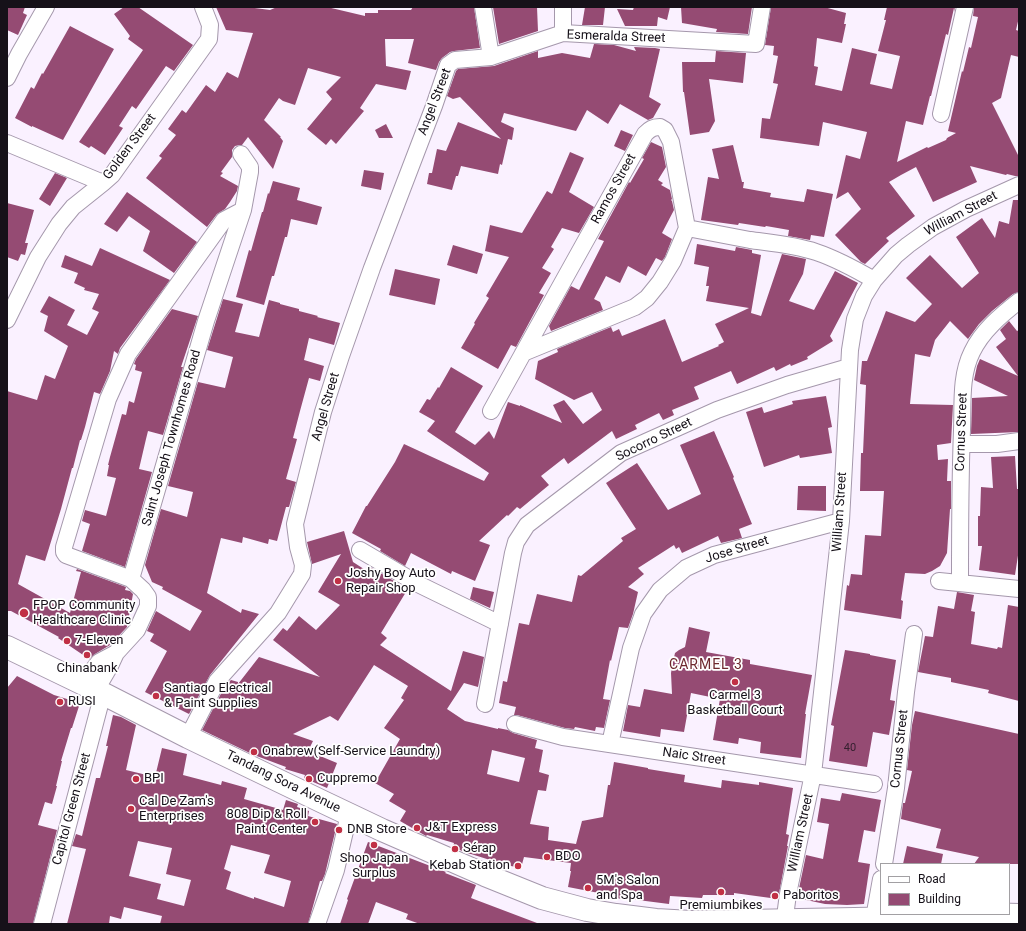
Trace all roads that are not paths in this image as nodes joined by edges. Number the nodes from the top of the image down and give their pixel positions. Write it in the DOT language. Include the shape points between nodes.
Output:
graph roads {
  1 [pos="46,7"];
  2 [pos="203,7"];
  3 [pos="483,7"];
  4 [pos="563,7"];
  5 [pos="762,7"];
  6 [pos="965,7"];
  7 [pos="563,34"];
  8 [pos="491,57"];
  9 [pos="455,60"];
  10 [pos="7,78"];
  11 [pos="941,114"];
  12 [pos="7,143"];
  13 [pos="241,154"];
  14 [pos="103,183"];
  15 [pos="1019,185"];
  16 [pos="243,210"];
  17 [pos="687,228"];
  18 [pos="874,280"];
  19 [pos="1019,301"];
  20 [pos="7,320"];
  21 [pos="523,353"];
  22 [pos="849,367"];
  23 [pos="491,411"];
  24 [pos="1019,441"];
  25 [pos="962,444"];
  26 [pos="841,521"];
  27 [pos="360,550"];
  28 [pos="131,579"];
  29 [pos="939,580"];
  30 [pos="960,582"];
  31 [pos="1019,590"];
  32 [pos="500,624"];
  33 [pos="914,634"];
  34 [pos="7,647"];
  35 [pos="94,689"];
  36 [pos="485,704"];
  37 [pos="515,724"];
  38 [pos="188,737"];
  39 [pos="610,744"];
  40 [pos="813,774"];
  41 [pos="874,784"];
  42 [pos="349,814"];
  43 [pos="884,863"];
  44 [pos="880,885"];
  45 [pos="974,915"];
  46 [pos="874,918"];
  47 [pos="909,921"];
  48 [pos="784,922"];
  49 [pos="42,924"];
  50 [pos="317,924"];
  1 -- 10 [label="street"];
  2 -- 14 [label="street, Golden Street" via="210,25 209,39 112,175"];
  3 -- 8 [label="street"];
  4 -- 7 [label="street"];
  5 -- 7 [label="street, Esmeralda Street" via="756,44"];
  6 -- 11 [label="street"];
  7 -- 8 [label="street, Esmeralda Street"];
  8 -- 9 [label="street, Esmeralda Street"];
  9 -- 38 [label="street, Angel Street" via="446,68 372,268 323,412 295,524 303,565 302,574 278,613 217,681"];
  12 -- 14 [label="street"];
  13 -- 16 [label="street, Saint Joseph Townhomes Road" via="250,167"];
  14 -- 20 [label="street, Golden Street" via="73,207 59,224 38,257"];
  15 -- 18 [label="street, William Street" via="966,208 933,227 896,255"];
  16 -- 28 [label="street, Saint Joseph Townhomes Road" via="206,321"];
  16 -- 28 [label="street" via="224,220 128,354 108,399 64,552 66,555"];
  17 -- 18 [label="street" via="803,248 856,269"];
  17 -- 21 [label="street" via="673,261 647,298 635,307"];
  17 -- 21 [label="street, Ramos Street" via="671,142 666,130 654,127 645,134"];
  18 -- 22 [label="street, William Street" via="864,296 856,319"];
  19 -- 25 [label="street, Cornus Street" via="997,319 971,352 964,383"];
  21 -- 23 [label="street, Ramos Street"];
  22 -- 26 [label="street, William Street"];
  22 -- 32 [label="street, Socorro Street" via="787,385 717,410 621,453 527,524 512,553"];
  24 -- 25 [label="street"];
  25 -- 30 [label="street, Cornus Street"];
  26 -- 39 [label="street, Jose Street" via="714,555 686,568 660,590 643,614 632,648"];
  26 -- 40 [label="street, William Street"];
  27 -- 32 [label="street" via="418,584"];
  28 -- 35 [label="street" via="148,597 148,606 137,630 116,653 99,662"];
  29 -- 30 [label="street"];
  30 -- 31 [label="street"];
  32 -- 36 [label="street, Socorro Street"];
  33 -- 43 [label="street, Cornus Street" via="896,788"];
  34 -- 35 [label="main road, Tandang Sora Avenue"];
  35 -- 38 [label="main road, Tandang Sora Avenue"];
  35 -- 49 [label="street, Capitol Green Street"];
  37 -- 39 [label="street, Naic Street" via="563,737"];
  38 -- 42 [label="main road, Tandang Sora Avenue"];
  39 -- 40 [label="street, Naic Street"];
  40 -- 41 [label="street, Naic Street"];
  40 -- 48 [label="street, William Street"];
  42 -- 48 [label="main road, Tandang Sora Avenue" via="542,898 587,910 656,920"];
  42 -- 50 [label="street" via="336,870"];
  44 -- 46 [label="street"];
  45 -- 47 [label="main road, Tandang Sora Avenue"];
  46 -- 47 [label="main road, Tandang Sora Avenue"];
  46 -- 48 [label="main road, Tandang Sora Avenue"];
}
